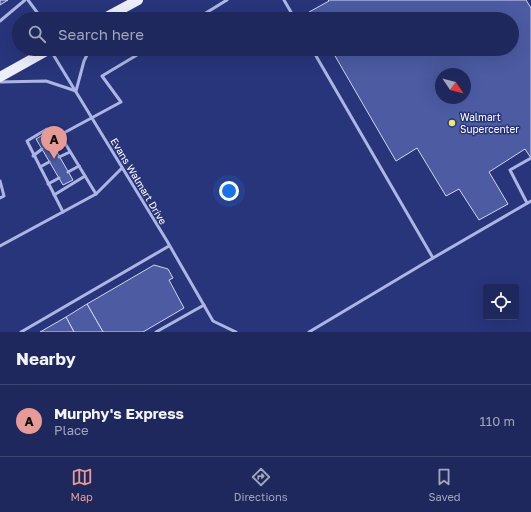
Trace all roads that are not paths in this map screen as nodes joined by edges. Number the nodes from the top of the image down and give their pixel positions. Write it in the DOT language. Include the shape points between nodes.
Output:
graph roads {
  1 [pos="25,0"];
  2 [pos="28,0"];
  3 [pos="138,0"];
  4 [pos="227,0"];
  5 [pos="284,0"];
  6 [pos="37,12"];
  7 [pos="118,12"];
  8 [pos="207,12"];
  9 [pos="291,12"];
  10 [pos="1,19"];
  11 [pos="38,56"];
  12 [pos="54,56"];
  13 [pos="86,56"];
  14 [pos="135,56"];
  15 [pos="316,56"];
  16 [pos="0,77"];
  17 [pos="0,82"];
  18 [pos="76,91"];
  19 [pos="92,118"];
  20 [pos="60,135"];
  21 [pos="51,143"];
  22 [pos="42,149"];
  23 [pos="70,152"];
  24 [pos="33,156"];
  25 [pos="59,157"];
  26 [pos="531,158"];
  27 [pos="49,162"];
  28 [pos="79,166"];
  29 [pos="40,167"];
  30 [pos="122,168"];
  31 [pos="68,172"];
  32 [pos="85,176"];
  33 [pos="59,178"];
  34 [pos="1,183"];
  35 [pos="48,184"];
  36 [pos="96,194"];
  37 [pos="54,195"];
  38 [pos="0,198"];
  39 [pos="529,202"];
  40 [pos="63,212"];
  41 [pos="0,246"];
  42 [pos="169,246"];
  43 [pos="433,258"];
  44 [pos="204,305"];
  45 [pos="21,332"];
  46 [pos="156,332"];
  47 [pos="236,332"];
  48 [pos="309,332"];
  1 -- 10 [label="lane"];
  2 -- 6 [label="lane"];
  3 -- 7 [label="main road"];
  4 -- 8 [label="lane"];
  5 -- 9 [label="lane"];
  11 -- 16 [label="main road"];
  12 -- 18 [label="lane, Evans Walmart Drive"];
  13 -- 18 [label="lane"];
  14 -- 19 [label="lane" via="102,76 121,102"];
  15 -- 43 [label="lane"];
  17 -- 18 [label="lane" via="46,81"];
  18 -- 19 [label="lane, Evans Walmart Drive"];
  19 -- 20 [label="lane"];
  19 -- 30 [label="lane, Evans Walmart Drive"];
  20 -- 21 [label="lane"];
  20 -- 23 [label="lane"];
  20 -- 24 [label="lane" via="46,129 27,141"];
  22 -- 24 [label="lane"];
  23 -- 25 [label="lane"];
  23 -- 28 [label="lane"];
  24 -- 29 [label="lane"];
  26 -- 39 [label="lane" via="510,170"];
  27 -- 29 [label="lane"];
  28 -- 31 [label="lane"];
  28 -- 32 [label="lane"];
  29 -- 35 [label="lane"];
  30 -- 36 [label="lane"];
  30 -- 42 [label="lane, Evans Walmart Drive"];
  32 -- 36 [label="lane"];
  32 -- 37 [label="lane"];
  33 -- 35 [label="lane"];
  34 -- 38 [label="lane" via="4,196"];
  35 -- 37 [label="lane"];
  36 -- 40 [label="lane"];
  37 -- 40 [label="lane"];
  39 -- 43 [label="lane"];
  40 -- 41 [label="lane"];
  42 -- 44 [label="lane, Evans Walmart Drive"];
  42 -- 45 [label="lane"];
  43 -- 48 [label="lane"];
  44 -- 46 [label="lane"];
  44 -- 47 [label="lane, Evans Walmart Drive" via="213,322"];
}
